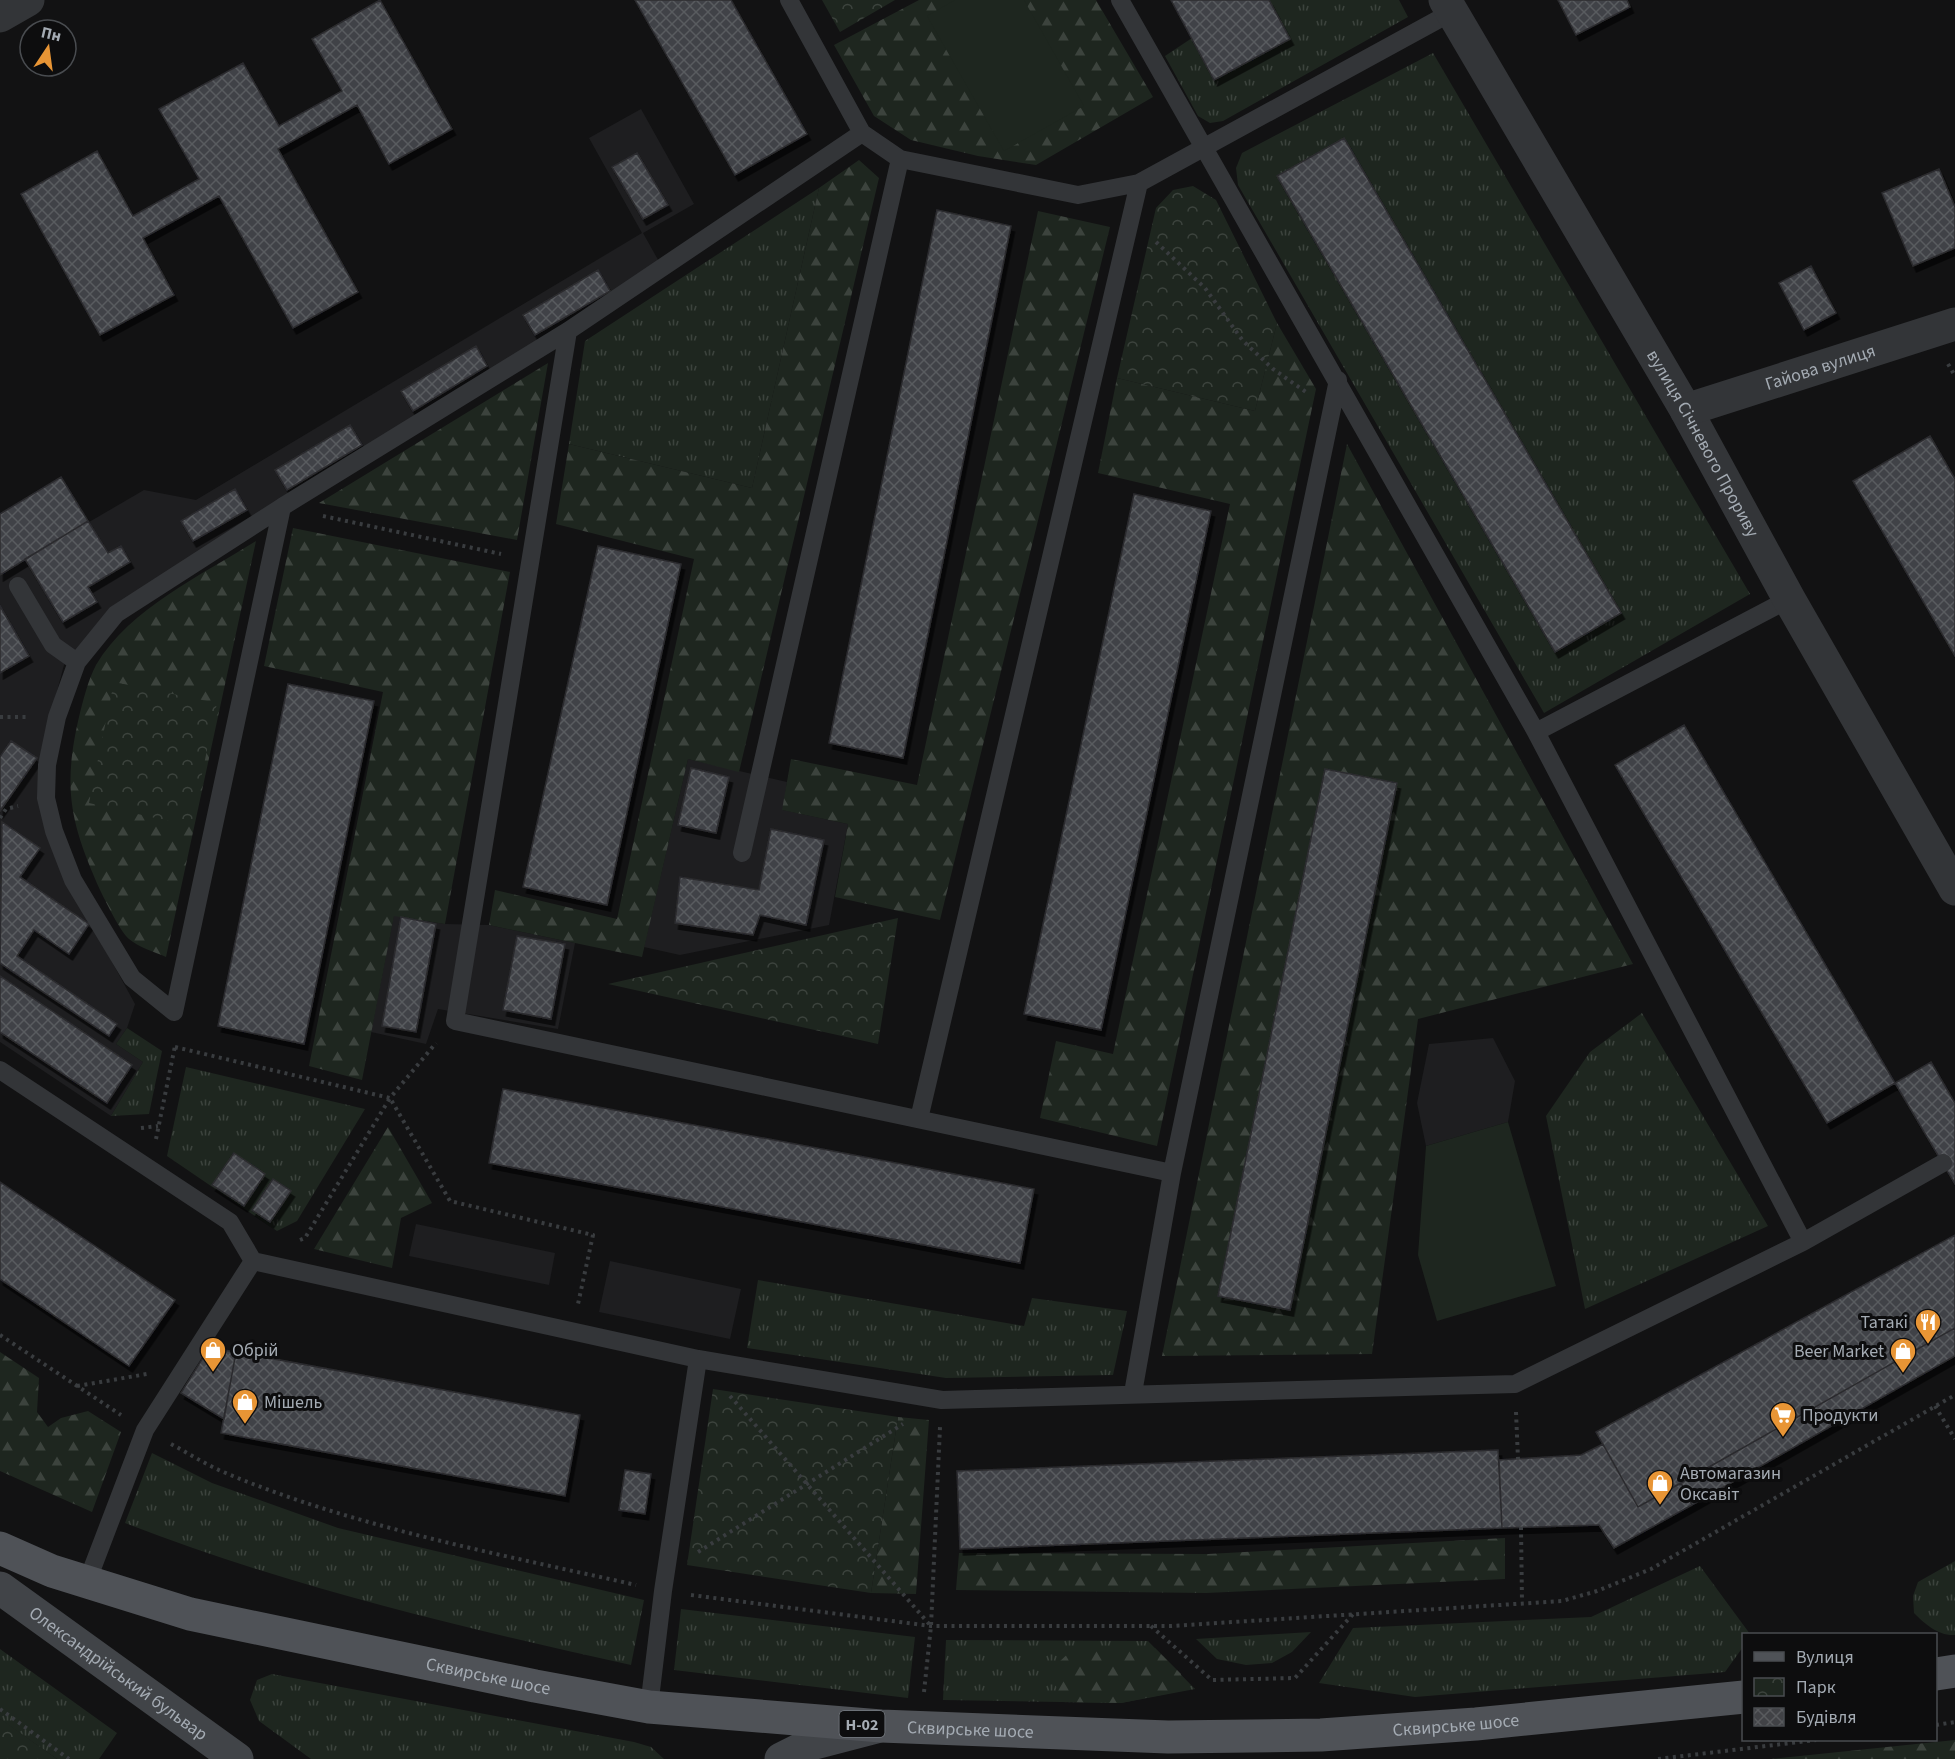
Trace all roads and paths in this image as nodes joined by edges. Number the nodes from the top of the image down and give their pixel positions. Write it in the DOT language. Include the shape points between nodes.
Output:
graph roads {
  1 [pos="28,0"];
  2 [pos="789,0"];
  3 [pos="1120,0"];
  4 [pos="1448,6"];
  5 [pos="0,16"];
  6 [pos="862,133"];
  7 [pos="1203,146"];
  8 [pos="900,159"];
  9 [pos="1139,183"];
  10 [pos="1131,219"];
  11 [pos="1955,324"];
  12 [pos="568,331"];
  13 [pos="1338,380"];
  14 [pos="1331,410"];
  15 [pos="1686,410"];
  16 [pos="282,507"];
  17 [pos="531,561"];
  18 [pos="18,585"];
  19 [pos="1790,599"];
  20 [pos="77,662"];
  21 [pos="1536,732"];
  22 [pos="742,853"];
  23 [pos="1955,889"];
  24 [pos="455,1021"];
  25 [pos="0,1070"];
  26 [pos="390,1098"];
  27 [pos="919,1119"];
  28 [pos="1942,1163"];
  29 [pos="150,1169"];
  30 [pos="1172,1173"];
  31 [pos="1803,1242"];
  32 [pos="253,1261"];
  33 [pos="573,1331"];
  34 [pos="0,1335"];
  35 [pos="698,1359"];
  36 [pos="186,1367"];
  37 [pos="1515,1384"];
  38 [pos="77,1386"];
  39 [pos="1133,1393"];
  40 [pos="1955,1395"];
  41 [pos="942,1400"];
  42 [pos="1935,1406"];
  43 [pos="145,1431"];
  44 [pos="1955,1439"];
  45 [pos="1518,1459"];
  46 [pos="808,1485"];
  47 [pos="1521,1527"];
  48 [pos="0,1548"];
  49 [pos="87,1582"];
  50 [pos="0,1588"];
  51 [pos="663,1591"];
  52 [pos="1522,1602"];
  53 [pos="1354,1613"];
  54 [pos="1151,1625"];
  55 [pos="931,1626"];
  56 [pos="1955,1671"];
  57 [pos="1937,1674"];
  58 [pos="924,1696"];
  59 [pos="1742,1697"];
  60 [pos="649,1707"];
  61 [pos="0,1709"];
  62 [pos="1955,1722"];
  63 [pos="1937,1725"];
  64 [pos="881,1726"];
  65 [pos="1808,1741"];
  66 [pos="69,1759"];
  67 [pos="237,1759"];
  68 [pos="782,1759"];
  69 [pos="1658,1759"];
  1 -- 5 [label="street"];
  2 -- 6 [label="lane"];
  3 -- 7 [label="lane"];
  4 -- 7 [label="lane"];
  4 -- 15 [label="street, вулиця Січневого Прориву"];
  6 -- 8 [label="lane"];
  6 -- 12 [label="lane"];
  7 -- 9 [label="lane"];
  7 -- 13 [label="lane"];
  8 -- 9 [label="lane" via="1078,195"];
  8 -- 22 [label="lane"];
  9 -- 10 [label="lane"];
  10 -- 14 [label="path" via="1205,288 1243,341 1273,369"];
  10 -- 27 [label="lane"];
  11 -- 15 [label="street, Гайова вулиця"];
  12 -- 16 [label="lane"];
  12 -- 17 [label="lane"];
  13 -- 14 [label="lane"];
  13 -- 21 [label="lane"];
  14 -- 30 [label="lane"];
  15 -- 19 [label="street, вулиця Січневого Прориву"];
  16 -- 17 [label="path"];
  16 -- 20 [label="lane" via="116,614"];
  16 -- 20 [label="lane" via="174,1012 132,978 73,880 54,831 46,798 47,765 57,717"];
  17 -- 24 [label="lane"];
  18 -- 20 [label="lane" via="53,645"];
  19 -- 21 [label="lane"];
  19 -- 23 [label="street, вулиця Січневого Прориву"];
  21 -- 31 [label="lane"];
  24 -- 26 [label="path"];
  24 -- 27 [label="lane"];
  25 -- 29 [label="lane"];
  26 -- 29 [label="path" via="175,1047"];
  26 -- 32 [label="path" via="305,1238"];
  26 -- 33 [label="path" via="450,1201 593,1235"];
  27 -- 30 [label="lane"];
  28 -- 31 [label="lane"];
  29 -- 32 [label="lane" via="230,1222"];
  30 -- 39 [label="lane"];
  31 -- 37 [label="lane"];
  32 -- 33 [label="lane"];
  32 -- 36 [label="lane"];
  33 -- 35 [label="lane"];
  34 -- 38 [label="path"];
  35 -- 41 [label="lane"];
  35 -- 46 [label="path"];
  35 -- 51 [label="lane"];
  36 -- 38 [label="path"];
  36 -- 43 [label="lane"];
  37 -- 39 [label="lane"];
  37 -- 45 [label="path"];
  38 -- 43 [label="path"];
  39 -- 41 [label="lane"];
  40 -- 42 [label="path"];
  41 -- 46 [label="path"];
  41 -- 55 [label="path"];
  42 -- 44 [label="path"];
  42 -- 52 [label="path" via="1651,1569 1562,1601"];
  43 -- 49 [label="lane"];
  43 -- 51 [label="path" via="226,1473 349,1516"];
  46 -- 51 [label="path" via="684,1561"];
  46 -- 55 [label="path"];
  47 -- 52 [label="path"];
  48 -- 49 [label="main road, Сквирське шосе / Н-02"];
  49 -- 60 [label="main road, Сквирське шосе / Н-02" via="190,1614"];
  50 -- 67 [label="main road, Олександрійський бульвар"];
  51 -- 55 [label="path"];
  51 -- 60 [label="lane"];
  52 -- 53 [label="path"];
  53 -- 54 [label="path"];
  53 -- 54 [label="path" via="1296,1678 1212,1680"];
  54 -- 55 [label="path"];
  55 -- 58 [label="path"];
  56 -- 57 [label="main road"];
  59 -- 64 [label="main road, Сквирське шосе / Н-02" via="1321,1735 1168,1737"];
  60 -- 64 [label="main road, Сквирське шосе / Н-02"];
  61 -- 66 [label="path"];
  62 -- 63 [label="path"];
  64 -- 68 [label="main road" via="811,1744"];
  65 -- 69 [label="path"];
}
